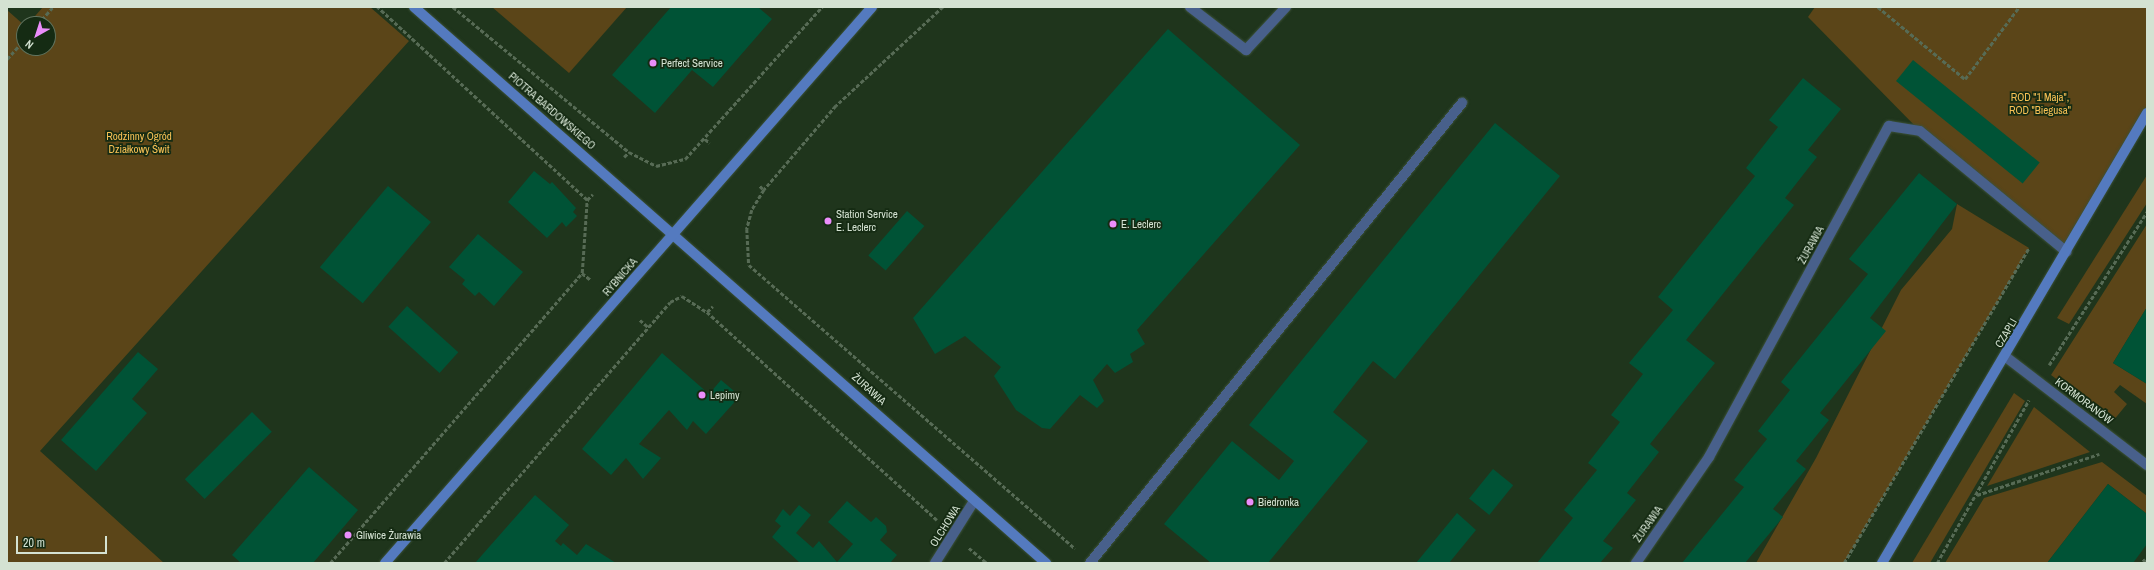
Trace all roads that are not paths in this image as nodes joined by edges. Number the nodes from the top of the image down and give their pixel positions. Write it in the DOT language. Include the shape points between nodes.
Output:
graph roads {
  1 [pos="414,7"];
  2 [pos="872,7"];
  3 [pos="1190,7"];
  4 [pos="1286,7"];
  5 [pos="1462,103"];
  6 [pos="2147,113"];
  7 [pos="675,233"];
  8 [pos="2067,252"];
  9 [pos="2006,357"];
  10 [pos="2147,465"];
  11 [pos="974,501"];
  12 [pos="385,563"];
  13 [pos="936,563"];
  14 [pos="1046,563"];
  15 [pos="1091,563"];
  16 [pos="1636,563"];
  17 [pos="1882,563"];
  1 -- 7 [label="street, PIOTRA BARDOWSKIEGO"];
  2 -- 7 [label="street, RYBNICKA"];
  3 -- 4 [label="street" via="1246,50"];
  5 -- 15 [label="street"];
  6 -- 8 [label="street, CZAPLI"];
  7 -- 11 [label="street, ŻURAWIA"];
  7 -- 12 [label="street, RYBNICKA"];
  8 -- 9 [label="street, CZAPLI"];
  8 -- 16 [label="street, ŻURAWIA" via="1920,131 1889,126 1709,457"];
  9 -- 10 [label="street, KORMORANÓW"];
  9 -- 17 [label="street, CZAPLI"];
  11 -- 13 [label="street, OLCHOWA"];
  11 -- 14 [label="street, ŻURAWIA"];
}
